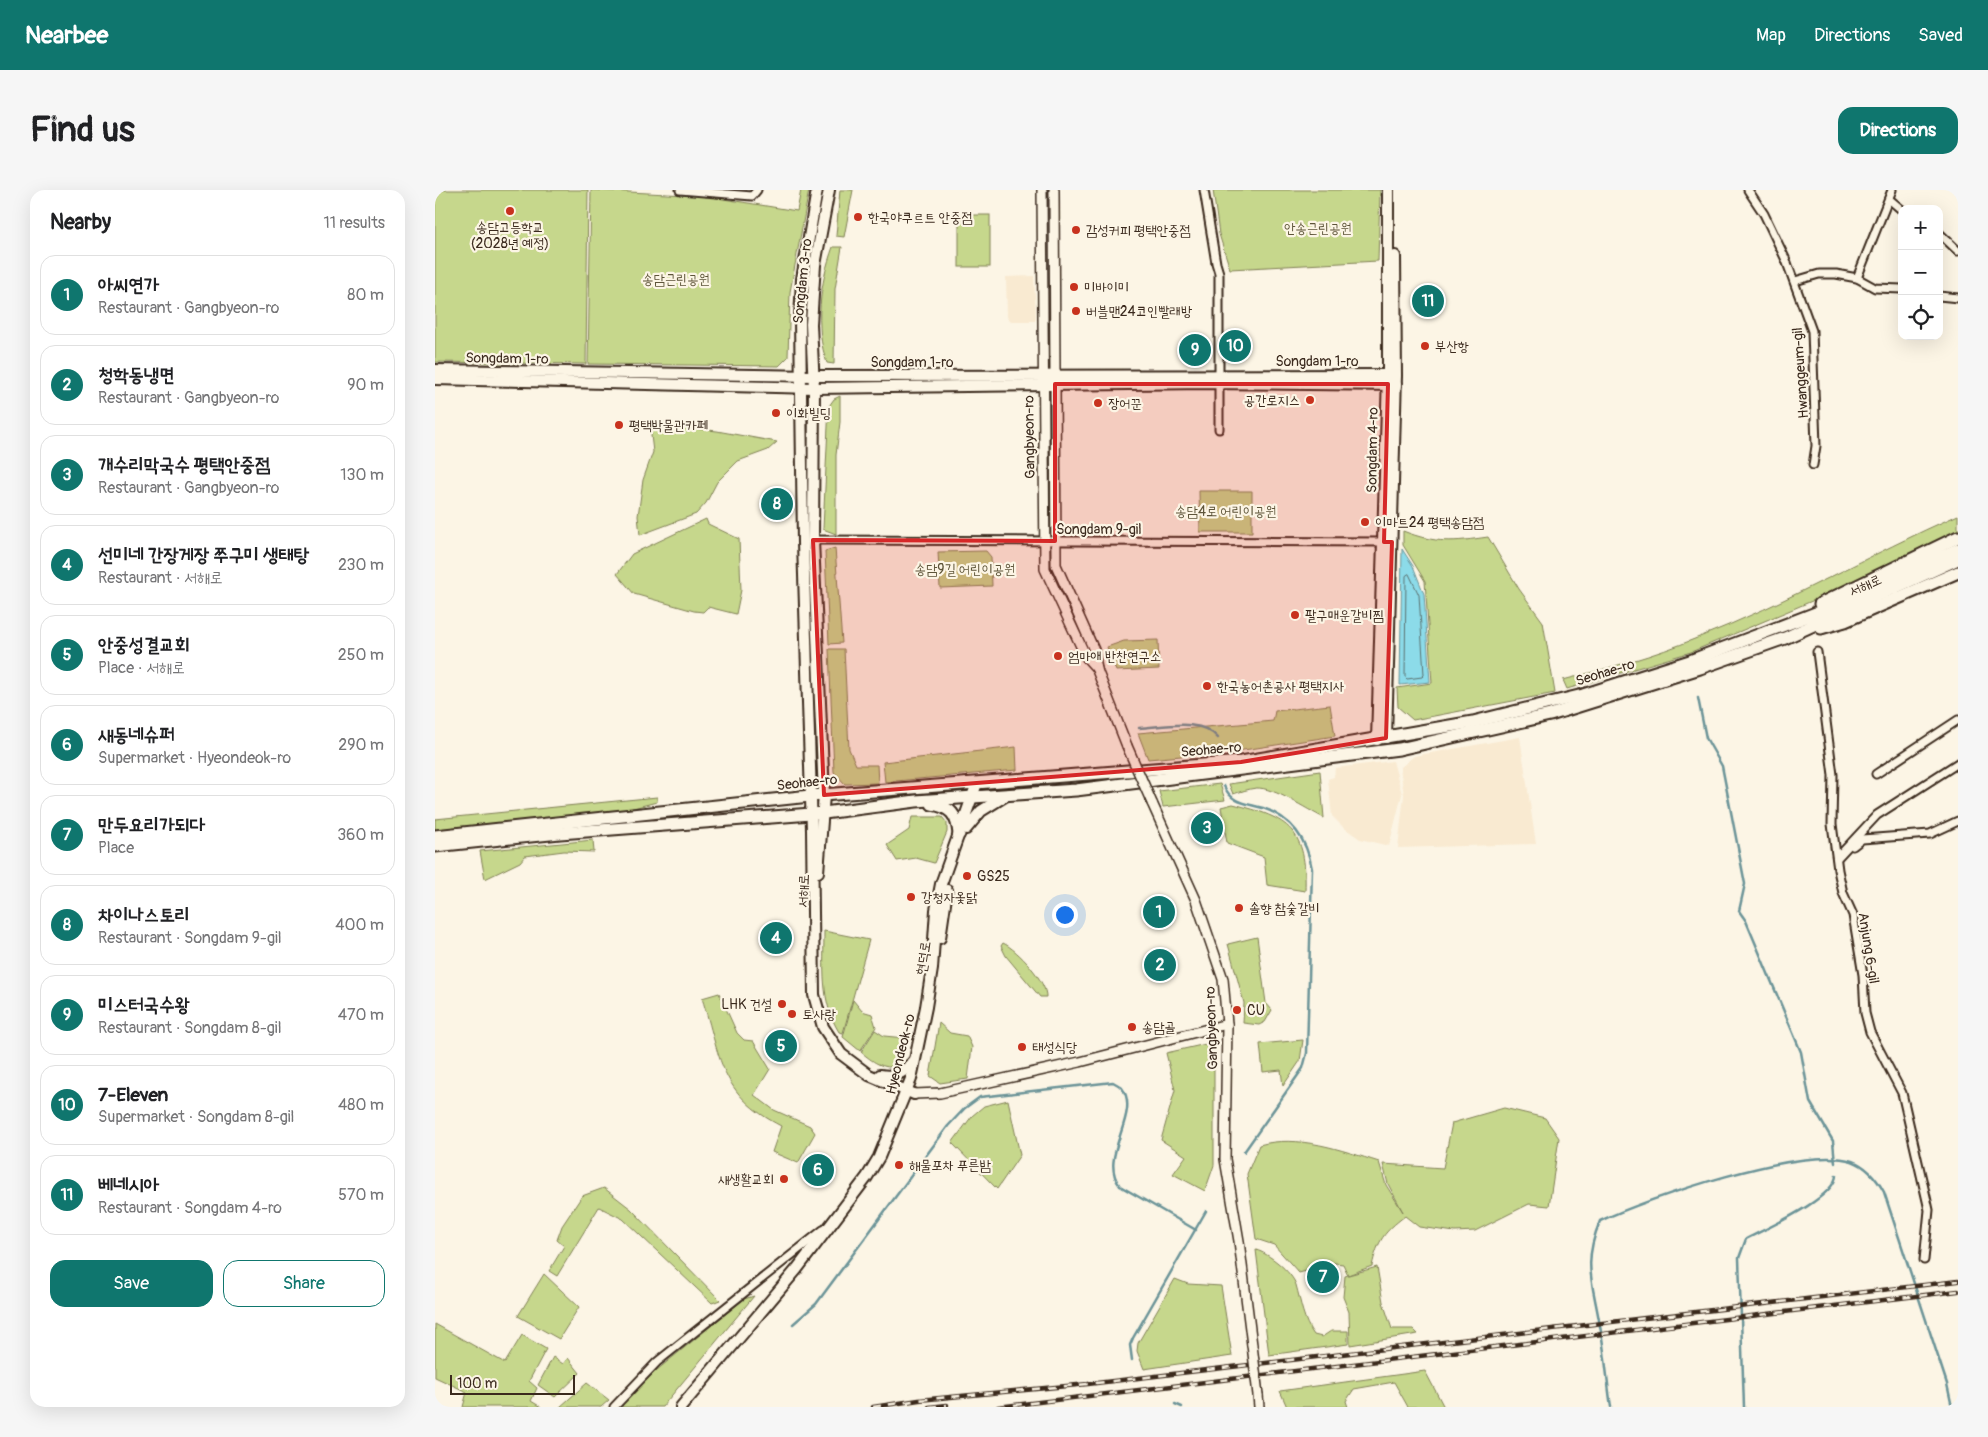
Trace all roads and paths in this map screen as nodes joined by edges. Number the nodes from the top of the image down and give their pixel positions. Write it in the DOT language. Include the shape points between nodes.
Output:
graph roads {
  1 [pos="679,190"];
  2 [pos="757,190"];
  3 [pos="817,190"];
  4 [pos="829,190"];
  5 [pos="1041,190"];
  6 [pos="1054,190"];
  7 [pos="1204,190"];
  8 [pos="1388,190"];
  9 [pos="1395,190"];
  10 [pos="1748,190"];
  11 [pos="1892,190"];
  12 [pos="1889,199"];
  13 [pos="1898,207"];
  14 [pos="1943,237"];
  15 [pos="1958,250"];
  16 [pos="1857,278"];
  17 [pos="1795,281"];
  18 [pos="1898,289"];
  19 [pos="1943,296"];
  20 [pos="1958,298"];
  21 [pos="435,370"];
  22 [pos="801,376"];
  23 [pos="813,376"];
  24 [pos="435,379"];
  25 [pos="1219,379"];
  26 [pos="1042,380"];
  27 [pos="1055,380"];
  28 [pos="1392,380"];
  29 [pos="802,387"];
  30 [pos="814,388"];
  31 [pos="1219,429"];
  32 [pos="1813,465"];
  33 [pos="1958,537"];
  34 [pos="813,540"];
  35 [pos="1043,541"];
  36 [pos="1055,541"];
  37 [pos="1388,542"];
  38 [pos="1958,549"];
  39 [pos="1958,559"];
  40 [pos="1958,572"];
  41 [pos="1761,635"];
  42 [pos="1785,638"];
  43 [pos="1817,652"];
  44 [pos="1097,670"];
  45 [pos="1958,720"];
  46 [pos="1382,739"];
  47 [pos="1958,763"];
  48 [pos="1876,774"];
  49 [pos="980,783"];
  50 [pos="824,795"];
  51 [pos="1009,795"];
  52 [pos="810,796"];
  53 [pos="976,797"];
  54 [pos="916,801"];
  55 [pos="824,813"];
  56 [pos="811,814"];
  57 [pos="1958,821"];
  58 [pos="963,832"];
  59 [pos="435,836"];
  60 [pos="435,846"];
  61 [pos="1837,858"];
  62 [pos="1227,1024"];
  63 [pos="915,1061"];
  64 [pos="880,1075"];
  65 [pos="911,1092"];
  66 [pos="833,1223"];
  67 [pos="1923,1260"];
  68 [pos="614,1407"];
  69 [pos="681,1407"];
  70 [pos="1259,1407"];
  1 -- 2 [label="street" via="752,196"];
  3 -- 22 [label="main road, Songdam 3-ro" via="802,280"];
  4 -- 23 [label="main road, Songdam 3-ro" via="812,295"];
  5 -- 26 [label="street, Gangbyeon-ro"];
  6 -- 27 [label="street, Gangbyeon-ro"];
  7 -- 25 [label="street" via="1219,273"];
  8 -- 28 [label="main road, Songdam 4-ro"];
  9 -- 28 [label="main road, Songdam 4-ro"];
  10 -- 17 [label="street, Hwanggeum-gil" via="1764,214"];
  11 -- 12 [label="street"];
  12 -- 13 [label="street"];
  12 -- 16 [label="street"];
  14 -- 15 [label="street"];
  16 -- 17 [label="street" via="1819,274"];
  16 -- 18 [label="street" via="1875,288"];
  17 -- 32 [label="street, Hwanggeum-gil" via="1812,331 1816,430"];
  19 -- 20 [label="street"];
  21 -- 22 [label="main road, Songdam 1-ro"];
  22 -- 23 [label="main road, Songdam 1-ro"];
  22 -- 29 [label="main road, Songdam 3-ro"];
  22 -- 30 [label="main road"];
  23 -- 26 [label="main road, Songdam 1-ro"];
  23 -- 30 [label="main road, Songdam 3-ro"];
  24 -- 29 [label="main road, Songdam 1-ro"];
  25 -- 27 [label="main road, Songdam 1-ro"];
  25 -- 28 [label="main road, Songdam 1-ro"];
  25 -- 31 [label="street"];
  26 -- 27 [label="main road, Songdam 1-ro"];
  26 -- 30 [label="main road, Songdam 1-ro"];
  26 -- 35 [label="street, Gangbyeon-ro"];
  27 -- 36 [label="street, Gangbyeon-ro"];
  28 -- 37 [label="main road, Songdam 4-ro"];
  29 -- 30 [label="main road, Songdam 1-ro"];
  29 -- 52 [label="main road, Songdam 3-ro"];
  30 -- 34 [label="main road, Songdam 3-ro"];
  33 -- 41 [label="main road"];
  34 -- 35 [label="street, Songdam 9-gil"];
  34 -- 50 [label="main road, 서해로"];
  35 -- 36 [label="street, Songdam 9-gil"];
  35 -- 44 [label="street, Gangbyeon-ro" via="1045,569 1086,657"];
  36 -- 37 [label="street, Songdam 9-gil"];
  36 -- 44 [label="street, Gangbyeon-ro" via="1056,565 1094,650"];
  37 -- 46 [label="main road, Songdam 4-ro"];
  38 -- 41 [label="main road, Seohae-ro" via="1825,610"];
  39 -- 42 [label="main road, 서해로"];
  40 -- 42 [label="main road" via="1845,621"];
  41 -- 46 [label="main road, Seohae-ro" via="1583,695 1473,722"];
  42 -- 51 [label="main road, Seohae-ro" via="1591,703 1399,749 1076,790"];
  43 -- 61 [label="street, Anjung 6-gil" via="1833,776 1832,824"];
  44 -- 62 [label="street, Gangbyeon-ro, bridge" via="1208,931 1223,979"];
  45 -- 48 [label="street"];
  46 -- 49 [label="main road, Seohae-ro" via="1241,762"];
  47 -- 61 [label="street" via="1877,815"];
  49 -- 50 [label="main road, Seohae-ro"];
  49 -- 53 [label="main road"];
  50 -- 52 [label="main road, Seohae-ro"];
  50 -- 55 [label="main road, 서해로"];
  51 -- 53 [label="main road, Seohae-ro"];
  51 -- 58 [label="main road" via="981,811"];
  52 -- 56 [label="main road, Songdam 3-ro"];
  52 -- 59 [label="main road, Seohae-ro"];
  53 -- 54 [label="main road, Seohae-ro"];
  53 -- 58 [label="main road, Hyeondeok-ro"];
  54 -- 55 [label="main road, Seohae-ro"];
  54 -- 58 [label="main road" via="951,810"];
  55 -- 56 [label="main road, Seohae-ro"];
  55 -- 64 [label="main road, 서해로" via="817,888 817,994 821,1015 846,1052"];
  56 -- 60 [label="main road, Seohae-ro"];
  56 -- 65 [label="main road, Songdam 3-ro" via="812,969 817,1013 831,1040 850,1062 869,1075"];
  57 -- 61 [label="street" via="1930,834 1862,839"];
  58 -- 63 [label="main road, Hyeondeok-ro" via="941,884 935,910 932,969"];
  58 -- 65 [label="main road, 현덕로" via="944,903"];
  61 -- 67 [label="street, Anjung 6-gil" via="1843,892 1853,915 1863,975 1865,1013 1870,1032 1902,1093 1929,1210"];
  62 -- 65 [label="street, Hyeondeok-ro" via="1081,1062 940,1093"];
  62 -- 70 [label="street, Gangbyeon-ro, bridge" via="1225,1159 1239,1241"];
  63 -- 64 [label="main road" via="900,1074"];
  63 -- 65 [label="main road, Hyeondeok-ro"];
  64 -- 65 [label="main road, 서해로"];
  65 -- 66 [label="main road, 현덕로" via="867,1177"];
  66 -- 68 [label="street" via="657,1362"];
  66 -- 69 [label="main road"];
}
